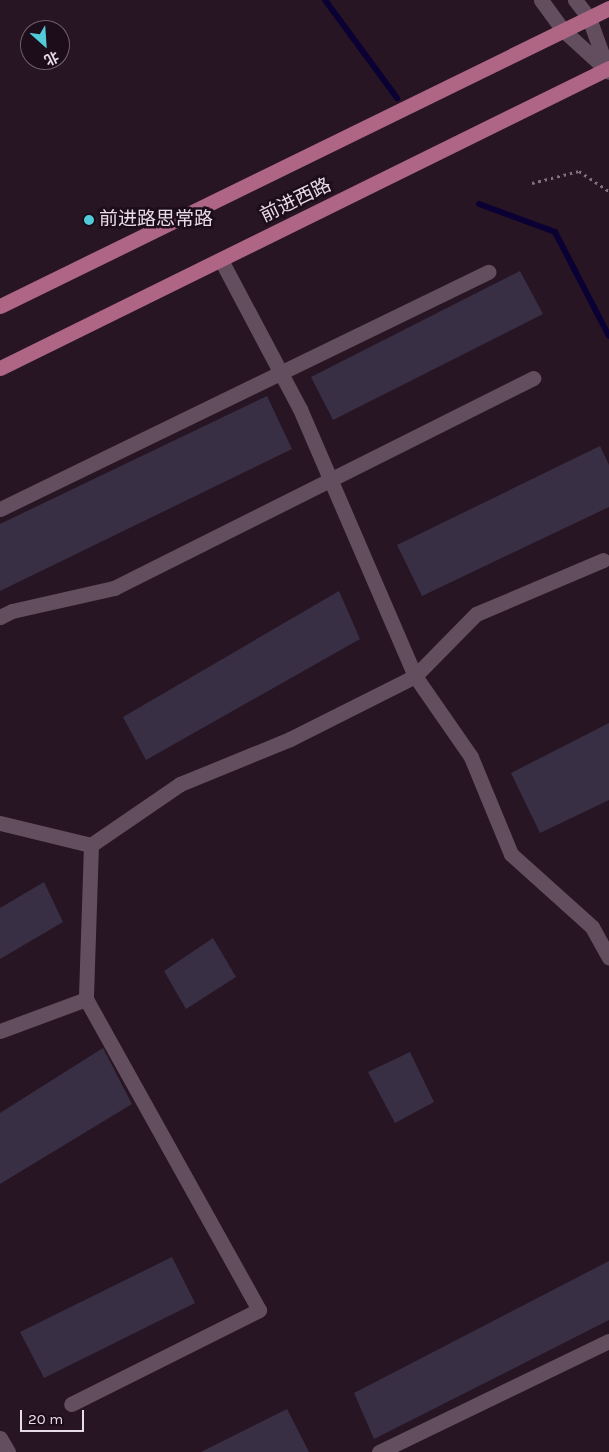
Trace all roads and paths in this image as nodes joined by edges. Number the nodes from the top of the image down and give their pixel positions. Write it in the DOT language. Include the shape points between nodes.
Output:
graph roads {
  1 [pos="541,0"];
  2 [pos="575,0"];
  3 [pos="609,8"];
  4 [pos="589,18"];
  5 [pos="563,30"];
  6 [pos="608,70"];
  7 [pos="532,183"];
  8 [pos="609,191"];
  9 [pos="221,260"];
  10 [pos="488,272"];
  11 [pos="0,306"];
  12 [pos="0,368"];
  13 [pos="280,371"];
  14 [pos="533,378"];
  15 [pos="331,480"];
  16 [pos="0,509"];
  17 [pos="603,560"];
  18 [pos="0,617"];
  19 [pos="416,676"];
  20 [pos="0,823"];
  21 [pos="91,845"];
  22 [pos="609,958"];
  23 [pos="86,999"];
  24 [pos="0,1031"];
  25 [pos="609,1341"];
  26 [pos="71,1404"];
  27 [pos="0,1438"];
  28 [pos="8,1452"];
  29 [pos="379,1452"];
  1 -- 5 [label="street"];
  2 -- 4 [label="street"];
  3 -- 4 [label="main road, 前进西路"];
  4 -- 5 [label="main road, 前进西路"];
  4 -- 6 [label="street"];
  5 -- 6 [label="street"];
  5 -- 11 [label="main road, 前进西路"];
  6 -- 9 [label="main road, 前进西路"];
  7 -- 8 [label="path" via="579,171"];
  9 -- 12 [label="main road, 前进西路"];
  9 -- 13 [label="street"];
  10 -- 13 [label="street"];
  13 -- 15 [label="street"];
  13 -- 16 [label="street"];
  14 -- 15 [label="street"];
  15 -- 18 [label="street" via="114,588 12,611"];
  15 -- 19 [label="street"];
  17 -- 19 [label="street" via="476,614"];
  19 -- 21 [label="street" via="290,739 180,784"];
  19 -- 22 [label="street" via="471,757 511,854 592,927"];
  20 -- 21 [label="street"];
  21 -- 23 [label="street"];
  23 -- 24 [label="street"];
  23 -- 26 [label="street" via="259,1310"];
  25 -- 29 [label="street"];
  27 -- 28 [label="street"];
}
